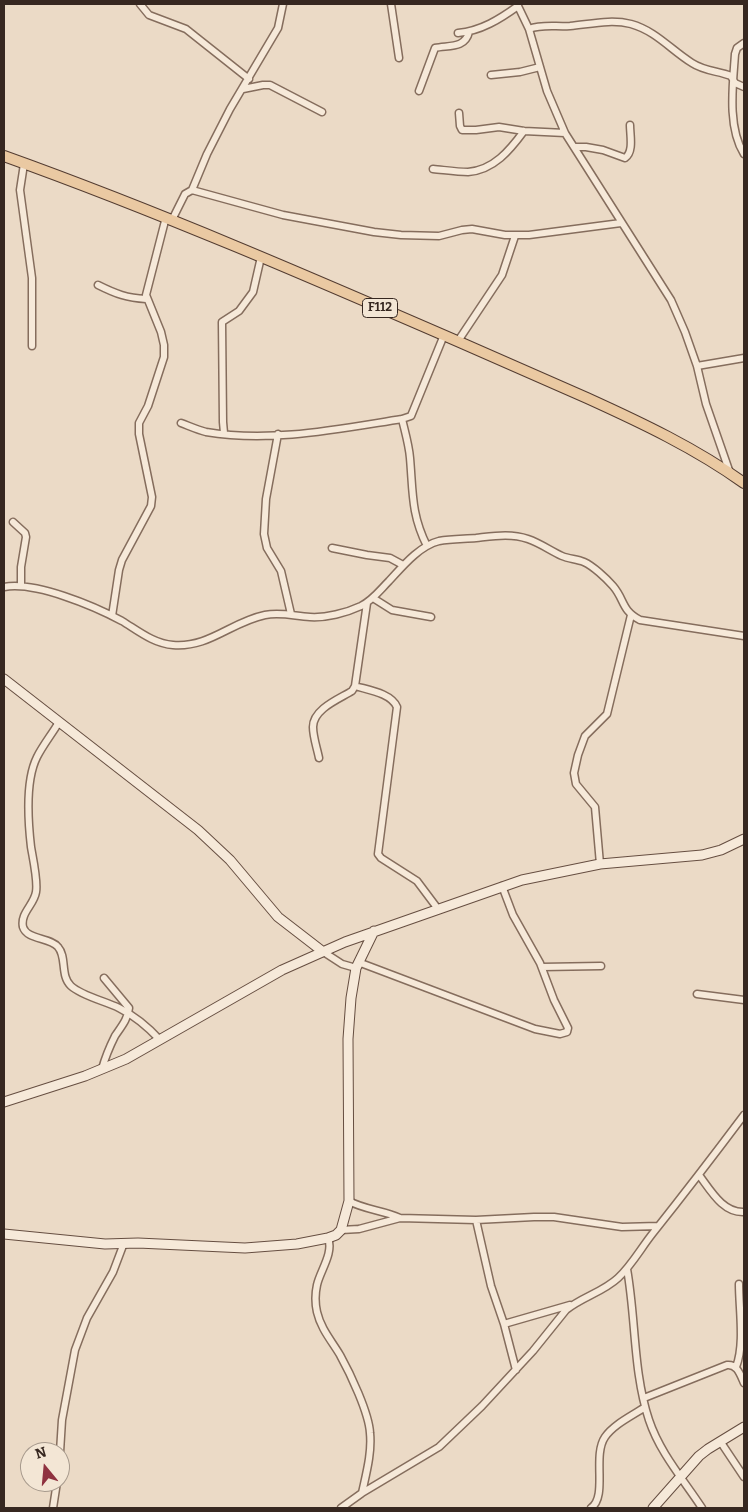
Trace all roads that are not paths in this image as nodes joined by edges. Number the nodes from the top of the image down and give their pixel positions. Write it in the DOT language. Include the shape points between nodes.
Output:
graph roads {
  1 [pos="140,4"];
  2 [pos="283,4"];
  3 [pos="391,4"];
  4 [pos="518,5"];
  5 [pos="529,29"];
  6 [pos="468,32"];
  7 [pos="458,33"];
  8 [pos="744,43"];
  9 [pos="399,58"];
  10 [pos="540,68"];
  11 [pos="491,75"];
  12 [pos="249,79"];
  13 [pos="733,79"];
  14 [pos="744,87"];
  15 [pos="243,90"];
  16 [pos="419,92"];
  17 [pos="322,112"];
  18 [pos="459,113"];
  19 [pos="630,125"];
  20 [pos="524,131"];
  21 [pos="565,133"];
  22 [pos="574,147"];
  23 [pos="744,154"];
  24 [pos="4,156"];
  25 [pos="24,164"];
  26 [pos="433,169"];
  27 [pos="192,190"];
  28 [pos="169,218"];
  29 [pos="621,224"];
  30 [pos="515,236"];
  31 [pos="261,257"];
  32 [pos="98,285"];
  33 [pos="146,299"];
  34 [pos="444,335"];
  35 [pos="458,341"];
  36 [pos="32,346"];
  37 [pos="744,358"];
  38 [pos="697,366"];
  39 [pos="402,420"];
  40 [pos="180,424"];
  41 [pos="224,433"];
  42 [pos="278,434"];
  43 [pos="730,473"];
  44 [pos="744,483"];
  45 [pos="13,522"];
  46 [pos="427,546"];
  47 [pos="332,548"];
  48 [pos="403,565"];
  49 [pos="21,585"];
  50 [pos="4,587"];
  51 [pos="374,598"];
  52 [pos="367,603"];
  53 [pos="291,614"];
  54 [pos="112,616"];
  55 [pos="631,616"];
  56 [pos="431,618"];
  57 [pos="744,636"];
  58 [pos="4,679"];
  59 [pos="355,686"];
  60 [pos="59,722"];
  61 [pos="319,758"];
  62 [pos="744,839"];
  63 [pos="600,864"];
  64 [pos="502,886"];
  65 [pos="438,909"];
  66 [pos="374,932"];
  67 [pos="322,951"];
  68 [pos="357,965"];
  69 [pos="601,966"];
  70 [pos="542,967"];
  71 [pos="104,978"];
  72 [pos="697,994"];
  73 [pos="744,1000"];
  74 [pos="129,1014"];
  75 [pos="160,1040"];
  76 [pos="102,1069"];
  77 [pos="4,1102"];
  78 [pos="744,1115"];
  79 [pos="699,1175"];
  80 [pos="348,1201"];
  81 [pos="744,1212"];
  82 [pos="400,1218"];
  83 [pos="476,1220"];
  84 [pos="658,1226"];
  85 [pos="341,1230"];
  86 [pos="4,1234"];
  87 [pos="328,1238"];
  88 [pos="124,1243"];
  89 [pos="627,1269"];
  90 [pos="739,1284"];
  91 [pos="572,1305"];
  92 [pos="504,1324"];
  93 [pos="736,1367"];
  94 [pos="516,1370"];
  95 [pos="744,1383"];
  96 [pos="644,1398"];
  97 [pos="646,1407"];
  98 [pos="744,1427"];
  99 [pos="720,1441"];
  100 [pos="61,1442"];
  101 [pos="680,1477"];
  102 [pos="744,1478"];
  103 [pos="55,1492"];
  104 [pos="362,1493"];
  105 [pos="53,1508"];
  106 [pos="341,1508"];
  107 [pos="591,1508"];
  108 [pos="653,1508"];
  109 [pos="702,1508"];
  1 -- 12 [label="street" via="149,15 186,29"];
  2 -- 12 [label="street" via="278,28"];
  3 -- 9 [label="street"];
  4 -- 5 [label="street"];
  4 -- 6 [label="street" via="487,26"];
  5 -- 10 [label="street"];
  5 -- 13 [label="street" via="593,23 630,24 657,36 692,64"];
  6 -- 7 [label="street"];
  6 -- 16 [label="street" via="465,41 458,45 435,48"];
  8 -- 13 [label="street" via="735,54"];
  10 -- 11 [label="street"];
  10 -- 21 [label="street"];
  12 -- 15 [label="street"];
  13 -- 14 [label="street"];
  13 -- 23 [label="street" via="736,135"];
  15 -- 17 [label="street" via="270,85"];
  15 -- 27 [label="street" via="207,154"];
  18 -- 20 [label="street" via="462,130 499,127"];
  19 -- 22 [label="street" via="630,151 625,158 603,150"];
  20 -- 21 [label="street"];
  20 -- 26 [label="street" via="509,151 493,164 469,172"];
  21 -- 22 [label="street"];
  22 -- 29 [label="street"];
  24 -- 25 [label="main road, F112"];
  25 -- 28 [label="main road, F112"];
  25 -- 36 [label="street" via="20,190 32,278"];
  27 -- 28 [label="street" via="185,194"];
  27 -- 30 [label="street" via="283,215 374,232 439,236 472,229"];
  28 -- 31 [label="main road, F112"];
  28 -- 33 [label="street" via="151,268"];
  29 -- 30 [label="street"];
  29 -- 38 [label="street" via="671,300"];
  30 -- 35 [label="street" via="502,275"];
  31 -- 34 [label="main road, F112"];
  31 -- 41 [label="street" via="253,292 239,310 222,322"];
  32 -- 33 [label="street" via="128,298"];
  33 -- 54 [label="street" via="164,345 157,379 139,423 152,497 151,506 122,560"];
  34 -- 35 [label="main road, F112"];
  34 -- 39 [label="street" via="411,416"];
  35 -- 43 [label="main road, F112" via="657,430"];
  37 -- 38 [label="street"];
  38 -- 43 [label="street" via="706,404"];
  39 -- 42 [label="street"];
  39 -- 46 [label="street" via="408,443 414,513"];
  40 -- 41 [label="street" via="205,432"];
  41 -- 42 [label="street"];
  42 -- 53 [label="street" via="266,499 264,534 267,548 280,571"];
  43 -- 44 [label="main road, F112"];
  45 -- 49 [label="street" via="26,537"];
  46 -- 48 [label="street"];
  46 -- 55 [label="street" via="447,540 508,534 530,539 562,556 586,563 612,585"];
  47 -- 48 [label="street" via="390,558"];
  48 -- 51 [label="street"];
  49 -- 50 [label="street"];
  49 -- 54 [label="street" via="63,595"];
  51 -- 52 [label="street"];
  51 -- 56 [label="street" via="392,610"];
  52 -- 53 [label="street" via="331,615 310,617"];
  52 -- 59 [label="street"];
  53 -- 54 [label="street" via="262,616 210,639 184,645 156,641"];
  55 -- 57 [label="street" via="652,623"];
  55 -- 63 [label="street" via="607,714 585,736 574,774 576,784 595,808"];
  58 -- 60 [label="street"];
  59 -- 61 [label="street" via="317,714 313,726"];
  59 -- 65 [label="street" via="385,695 397,707 378,854 417,881"];
  60 -- 67 [label="street" via="198,830 230,860 278,917"];
  60 -- 74 [label="street" via="32,770 28,818 36,892 22,923 29,934 58,947 70,985"];
  62 -- 63 [label="street" via="702,855"];
  63 -- 64 [label="street"];
  64 -- 65 [label="street"];
  64 -- 70 [label="street" via="513,915"];
  65 -- 66 [label="street"];
  66 -- 67 [label="street"];
  66 -- 68 [label="street"];
  67 -- 68 [label="street" via="342,964"];
  67 -- 75 [label="street" via="282,970"];
  68 -- 70 [label="street" via="535,1029 560,1034 567,1032"];
  68 -- 80 [label="street" via="348,1039"];
  69 -- 70 [label="street"];
  71 -- 74 [label="street" via="126,1002"];
  72 -- 73 [label="street"];
  74 -- 75 [label="street"];
  74 -- 76 [label="street" via="115,1036"];
  75 -- 76 [label="street" via="126,1060"];
  76 -- 77 [label="street"];
  78 -- 79 [label="street"];
  79 -- 81 [label="street" via="726,1208"];
  79 -- 84 [label="street"];
  80 -- 82 [label="street"];
  80 -- 85 [label="street"];
  82 -- 83 [label="street"];
  82 -- 85 [label="street" via="359,1229"];
  83 -- 84 [label="street" via="554,1217 622,1227"];
  83 -- 92 [label="street" via="491,1286"];
  84 -- 89 [label="street"];
  85 -- 87 [label="street"];
  86 -- 88 [label="street"];
  87 -- 88 [label="street" via="245,1248"];
  87 -- 104 [label="street" via="330,1247 317,1285 316,1310 321,1327 352,1379 368,1422 370,1450"];
  88 -- 100 [label="street" via="75,1350"];
  89 -- 91 [label="street" via="606,1287"];
  89 -- 96 [label="street"];
  90 -- 93 [label="street" via="740,1346"];
  91 -- 92 [label="street"];
  91 -- 94 [label="street"];
  92 -- 94 [label="street"];
  93 -- 95 [label="street"];
  93 -- 96 [label="street" via="726,1365"];
  94 -- 104 [label="street" via="439,1448"];
  96 -- 97 [label="street"];
  97 -- 101 [label="street" via="662,1451"];
  97 -- 107 [label="street" via="615,1427 602,1443 598,1469 599,1496"];
  98 -- 99 [label="street"];
  99 -- 101 [label="street" via="699,1456"];
  99 -- 102 [label="street"];
  101 -- 108 [label="street"];
  101 -- 109 [label="street"];
  103 -- 105 [label="street"];
  104 -- 106 [label="street"];
}
